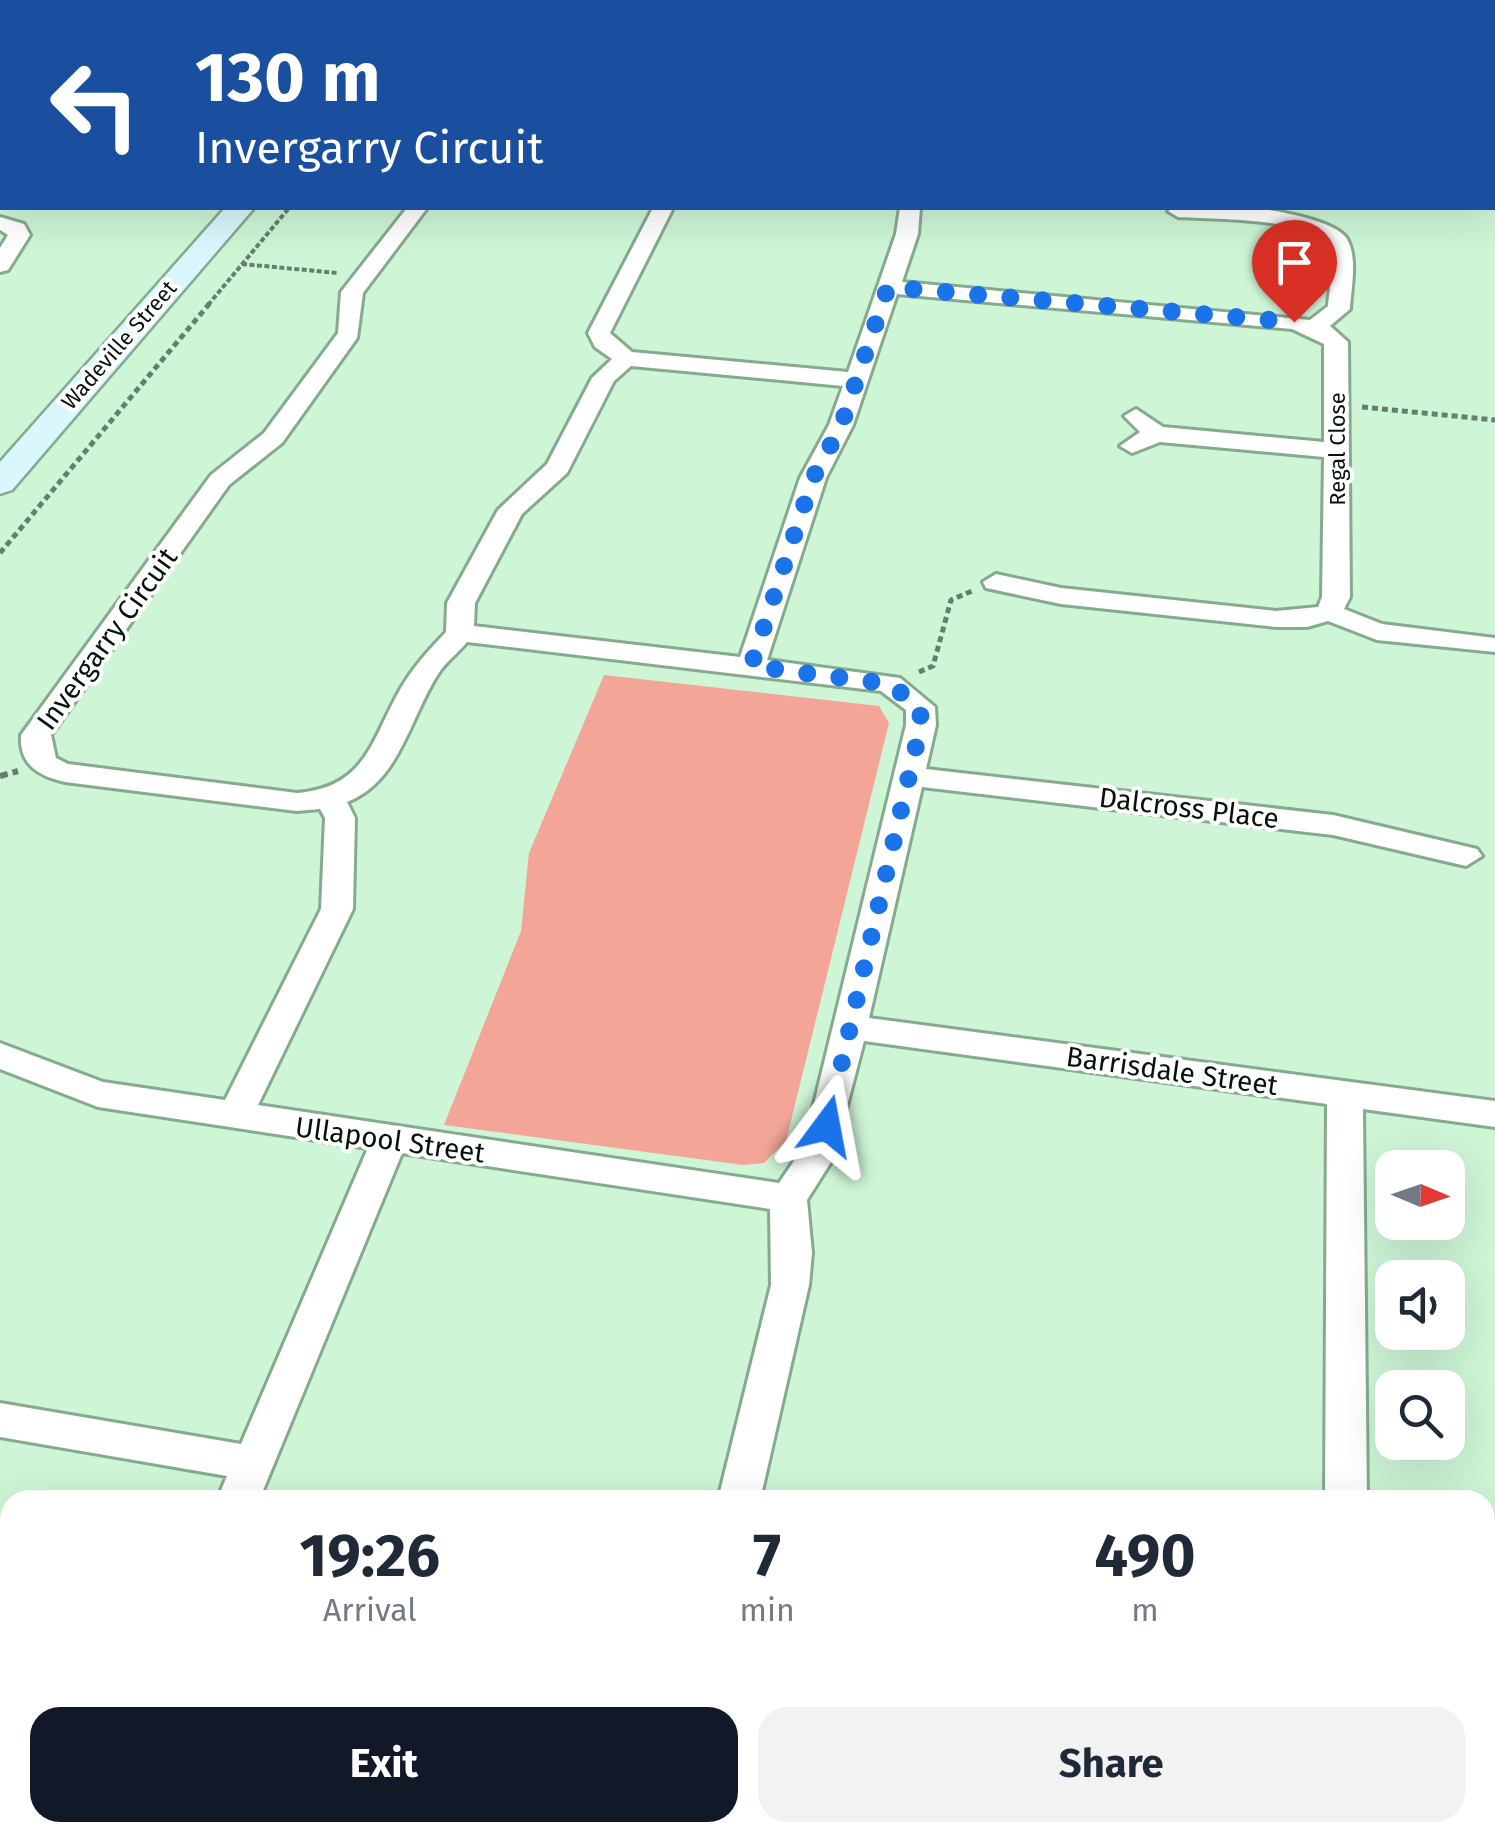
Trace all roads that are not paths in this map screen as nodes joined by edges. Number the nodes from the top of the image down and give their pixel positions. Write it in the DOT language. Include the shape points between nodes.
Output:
graph roads {
  1 [pos="238,210"];
  2 [pos="415,210"];
  3 [pos="662,210"];
  4 [pos="910,210"];
  5 [pos="1173,210"];
  6 [pos="1184,210"];
  7 [pos="1153,220"];
  8 [pos="0,223"];
  9 [pos="0,264"];
  10 [pos="888,287"];
  11 [pos="1314,326"];
  12 [pos="626,358"];
  13 [pos="856,380"];
  14 [pos="1136,416"];
  15 [pos="1156,434"];
  16 [pos="1132,446"];
  17 [pos="1337,450"];
  18 [pos="0,483"];
  19 [pos="996,582"];
  20 [pos="1329,612"];
  21 [pos="460,634"];
  22 [pos="1488,645"];
  23 [pos="751,666"];
  24 [pos="910,776"];
  25 [pos="330,800"];
  26 [pos="1466,856"];
  27 [pos="850,1027"];
  28 [pos="0,1055"];
  29 [pos="1345,1094"];
  30 [pos="1495,1114"];
  31 [pos="234,1118"];
  32 [pos="390,1139"];
  33 [pos="788,1198"];
  34 [pos="0,1420"];
  35 [pos="246,1482"];
  36 [pos="741,1490"];
  37 [pos="1346,1490"];
  1 -- 18 [label="main road, Wadeville Street"];
  2 -- 25 [label="street, Invergarry Circuit" via="352,292 349,334 273,438 220,480 36,736 34,748 44,765 65,773 297,802"];
  3 -- 12 [label="street" via="600,333 602,342"];
  4 -- 10 [label="street"];
  5 -- 7 [label="street"];
  6 -- 11 [label="street" via="1328,232 1339,247 1339,309"];
  8 -- 9 [label="street" via="19,235"];
  10 -- 11 [label="street"];
  10 -- 13 [label="street"];
  11 -- 17 [label="street, Regal Close" via="1336,342"];
  12 -- 13 [label="street"];
  12 -- 21 [label="street" via="604,378 558,468 511,510 461,602"];
  13 -- 23 [label="street" via="813,478"];
  14 -- 15 [label="street"];
  15 -- 16 [label="street"];
  15 -- 17 [label="street"];
  17 -- 20 [label="street, Regal Close" via="1336,596"];
  19 -- 20 [label="street" via="1061,596 1276,618 1307,620"];
  20 -- 22 [label="street" via="1377,632"];
  21 -- 23 [label="street"];
  21 -- 25 [label="street" via="427,668 363,784"];
  23 -- 24 [label="street" via="911,683 921,725"];
  24 -- 26 [label="street, Dalcross Place" via="1333,825"];
  24 -- 27 [label="street"];
  25 -- 31 [label="street" via="340,818 337,909"];
  27 -- 29 [label="street, Barrisdale Street"];
  27 -- 33 [label="street" via="815,1159"];
  28 -- 31 [label="street, Ullapool Street" via="98,1094"];
  29 -- 30 [label="street, Barrisdale Street"];
  29 -- 37 [label="street"];
  31 -- 32 [label="street, Ullapool Street"];
  32 -- 33 [label="street, Ullapool Street"];
  32 -- 35 [label="street"];
  33 -- 36 [label="street" via="790,1285"];
  34 -- 35 [label="street"];
}
